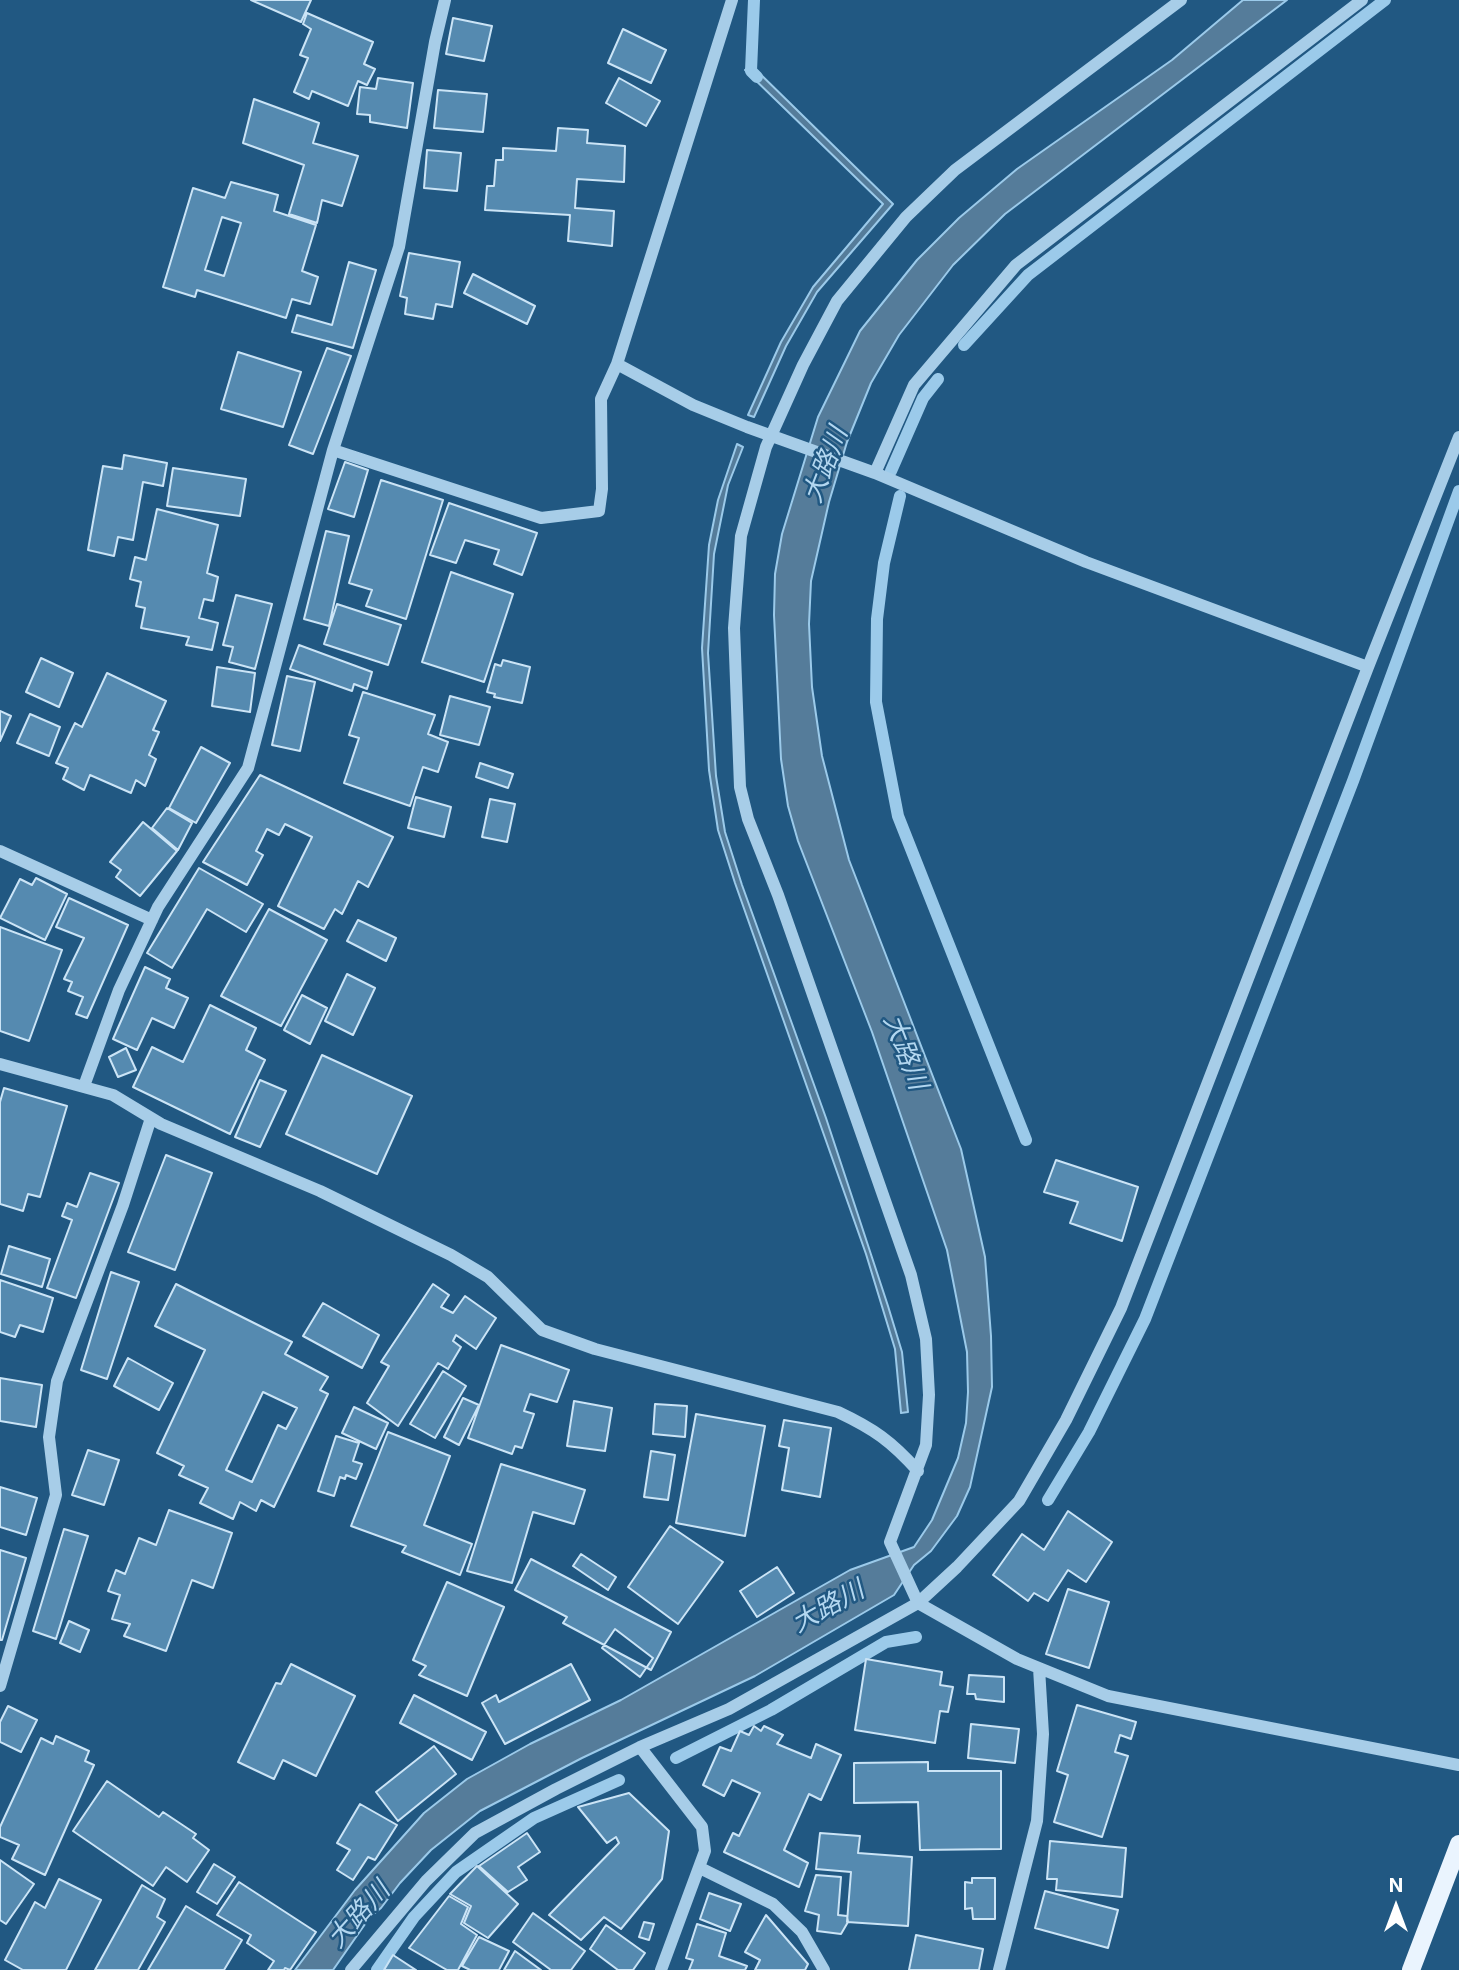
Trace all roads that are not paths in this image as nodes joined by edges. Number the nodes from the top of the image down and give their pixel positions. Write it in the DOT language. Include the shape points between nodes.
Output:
graph roads {
  1 [pos="445,0"];
  2 [pos="733,0"];
  3 [pos="1181,0"];
  4 [pos="1362,0"];
  5 [pos="617,364"];
  6 [pos="772,436"];
  7 [pos="1459,437"];
  8 [pos="333,450"];
  9 [pos="873,472"];
  10 [pos="1368,667"];
  11 [pos="0,851"];
  12 [pos="152,920"];
  13 [pos="0,1064"];
  14 [pos="84,1086"];
  15 [pos="151,1118"];
  16 [pos="918,1471"];
  17 [pos="918,1603"];
  18 [pos="1039,1668"];
  19 [pos="0,1686"];
  20 [pos="640,1747"];
  21 [pos="1459,1765"];
  22 [pos="1459,1844"];
  23 [pos="700,1868"];
  24 [pos="351,1970"];
  25 [pos="661,1970"];
  26 [pos="824,1970"];
  27 [pos="999,1970"];
  28 [pos="1411,1970"];
  1 -- 8 [label="street" via="399,247"];
  2 -- 5 [label="street"];
  3 -- 6 [label="street" via="956,170 906,217 837,301"];
  4 -- 9 [label="street" via="1016,265 914,385"];
  5 -- 6 [label="street" via="693,405"];
  5 -- 8 [label="street" via="600,400 599,511 541,518"];
  6 -- 9 [label="street"];
  6 -- 16 [label="street" via="741,536 734,628 740,787 911,1275 926,1339 929,1395 926,1445"];
  7 -- 10 [label="street"];
  8 -- 12 [label="street" via="248,768"];
  9 -- 10 [label="street" via="1086,562"];
  10 -- 17 [label="street" via="1115,1320 1066,1420 1019,1501"];
  11 -- 12 [label="street"];
  12 -- 14 [label="street" via="119,990"];
  13 -- 14 [label="street"];
  14 -- 15 [label="street"];
  15 -- 16 [label="street" via="320,1191 451,1255 488,1277 542,1330 595,1349 838,1412 868,1426"];
  15 -- 19 [label="street" via="57,1381 48,1437 57,1495"];
  16 -- 17 [label="street" via="890,1542"];
  17 -- 18 [label="street"];
  17 -- 20 [label="street" via="729,1709"];
  18 -- 21 [label="street" via="1108,1696"];
  18 -- 27 [label="street" via="1043,1734 1037,1821"];
  20 -- 23 [label="street" via="702,1828 705,1851"];
  20 -- 24 [label="street" via="475,1833 426,1881"];
  22 -- 28 [label="main road"];
  23 -- 25 [label="street"];
  23 -- 26 [label="street" via="773,1904 802,1932"];
}
